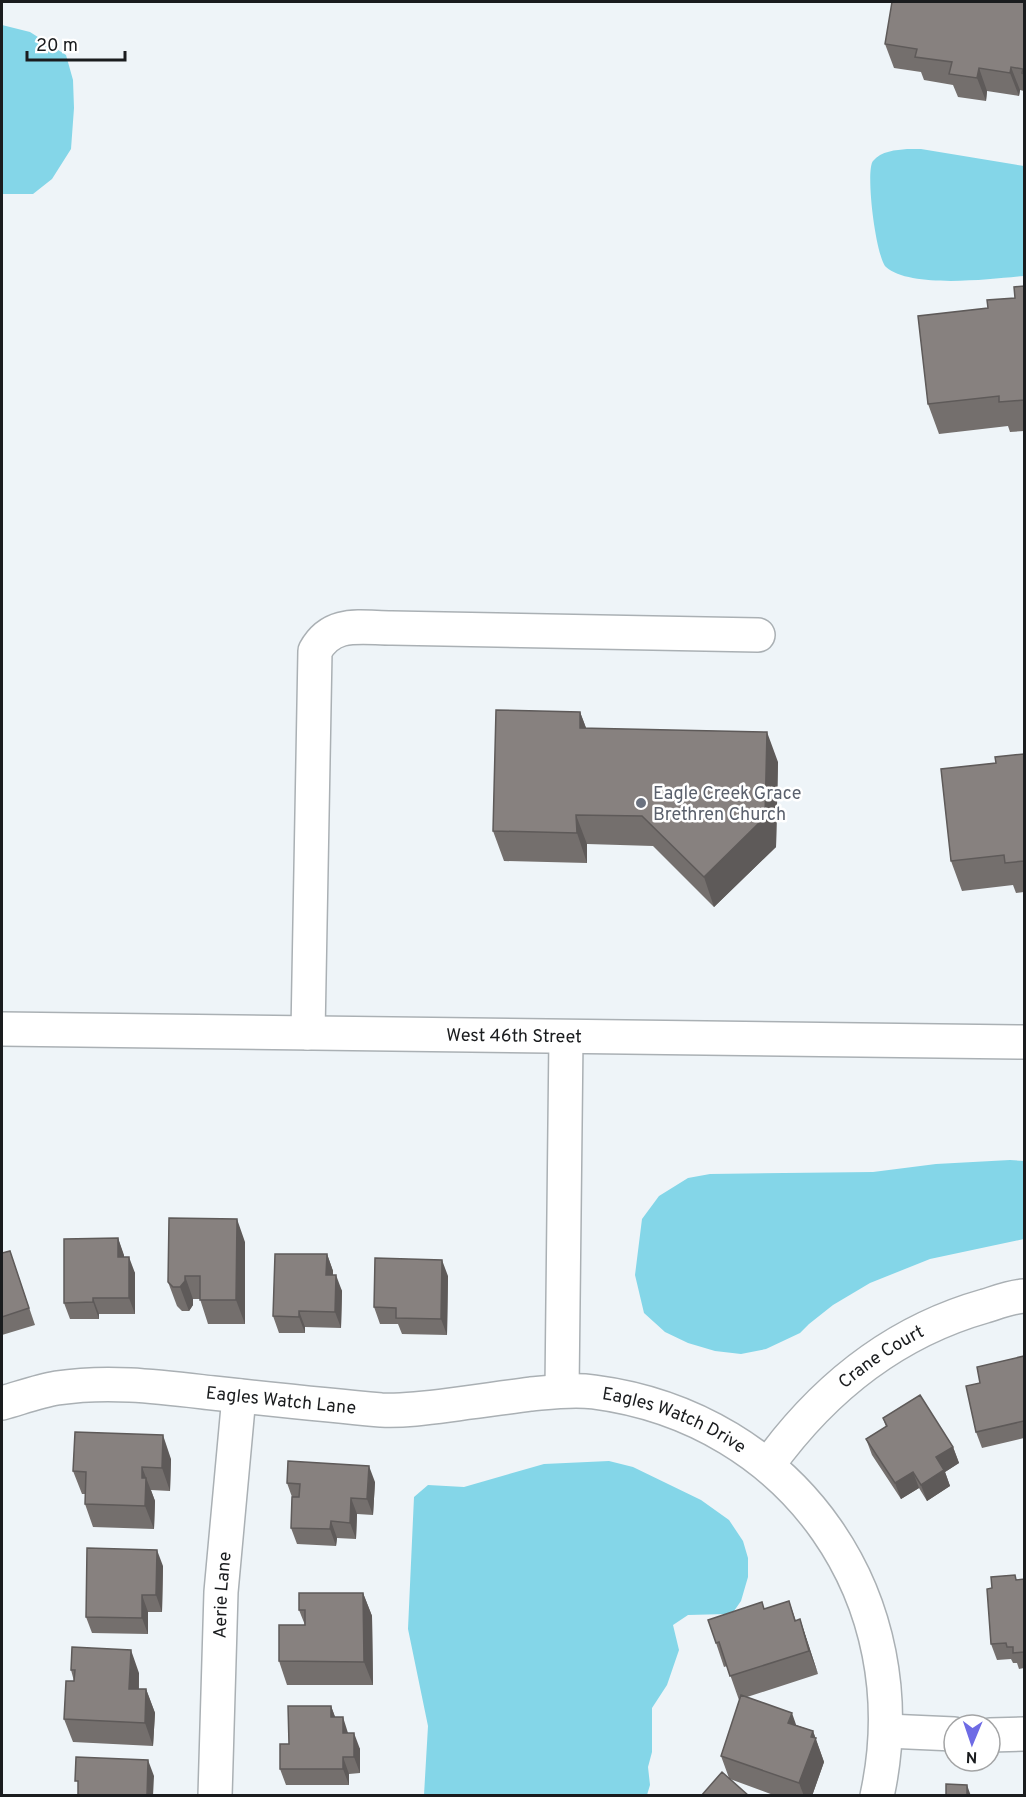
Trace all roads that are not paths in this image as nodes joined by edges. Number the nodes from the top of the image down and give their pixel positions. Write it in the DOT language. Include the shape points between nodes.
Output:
graph roads {
  1 [pos="758,635"];
  2 [pos="2,1029"];
  3 [pos="308,1033"];
  4 [pos="566,1037"];
  5 [pos="1024,1042"];
  6 [pos="1024,1296"];
  7 [pos="562,1390"];
  8 [pos="239,1396"];
  9 [pos="2,1403"];
  10 [pos="768,1465"];
  11 [pos="887,1731"];
  12 [pos="942,1733"];
  13 [pos="1024,1734"];
  14 [pos="1002,1735"];
  15 [pos="215,1796"];
  16 [pos="877,1796"];
  1 -- 3 [label="street" via="345,628 321,640 315,651"];
  2 -- 3 [label="street, West 46th Street"];
  3 -- 4 [label="street, West 46th Street"];
  4 -- 5 [label="street, West 46th Street"];
  4 -- 7 [label="street"];
  6 -- 10 [label="street, Crane Court" via="957,1314 888,1348 816,1406"];
  7 -- 8 [label="street, Eagles Watch Lane" via="395,1410"];
  7 -- 10 [label="street, Eagles Watch Drive" via="656,1404 686,1416"];
  8 -- 9 [label="street, Eagles Watch Lane" via="134,1384 97,1384 55,1388"];
  8 -- 15 [label="street, Aerie Lane" via="220,1621"];
  10 -- 11 [label="street, Eagles Watch Drive" via="800,1496 828,1532 858,1585 878,1642"];
  11 -- 12 [label="street"];
  11 -- 16 [label="street, Eagles Watch Drive"];
  13 -- 14 [label="street"];
}
